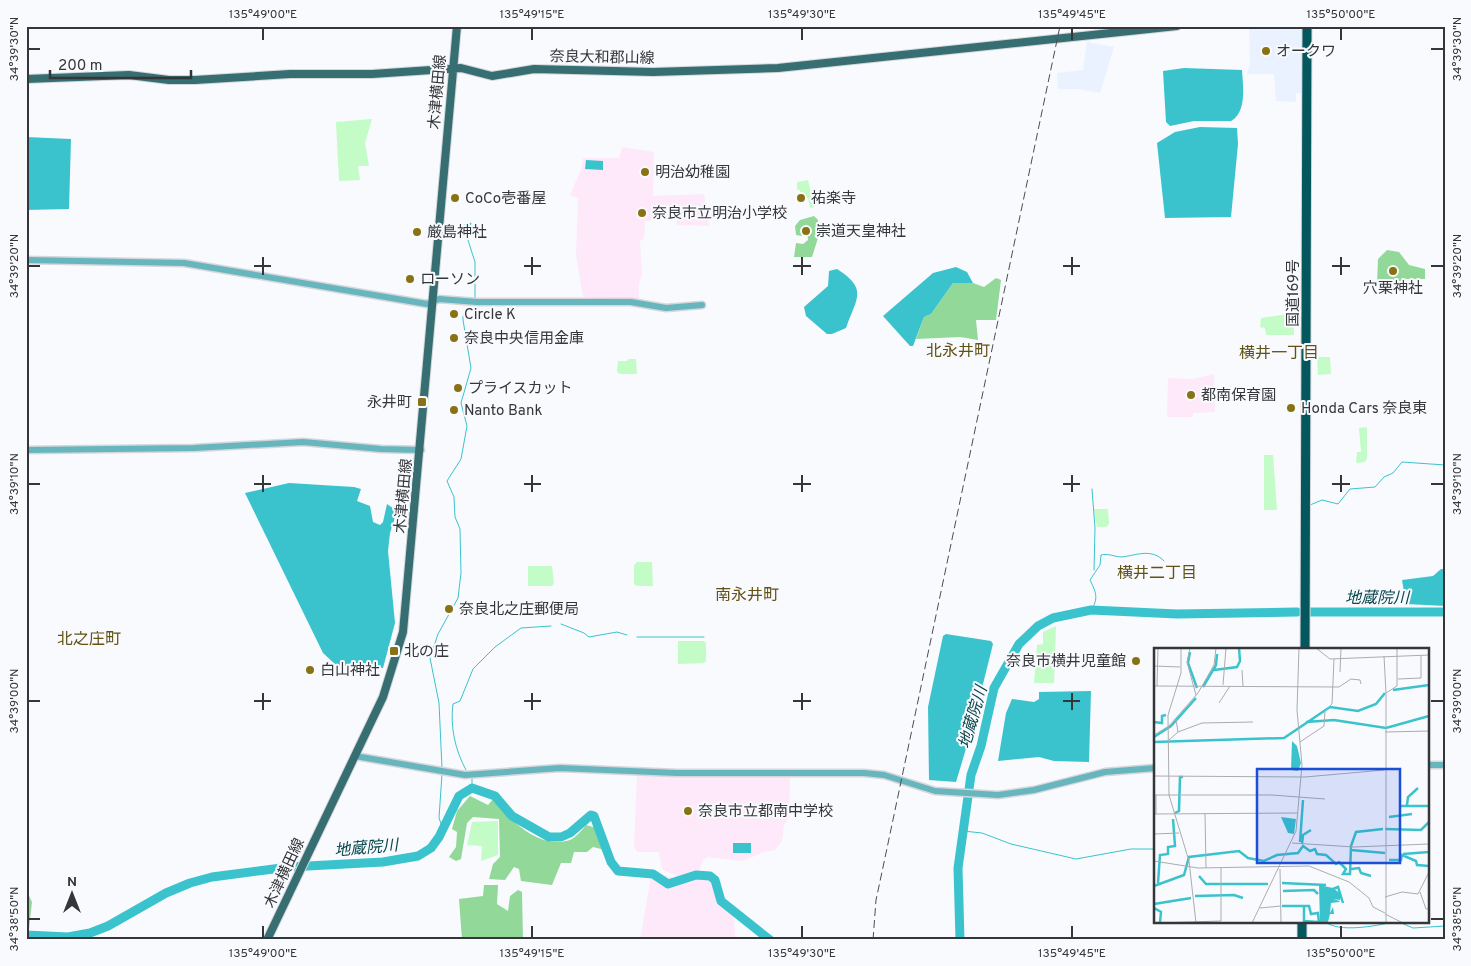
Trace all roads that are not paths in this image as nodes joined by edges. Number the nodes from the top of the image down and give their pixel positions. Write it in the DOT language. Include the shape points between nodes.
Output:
graph roads {
  1 [pos="457,26"];
  2 [pos="1177,26"];
  3 [pos="1307,26"];
  4 [pos="453,69"];
  5 [pos="26,79"];
  6 [pos="26,260"];
  7 [pos="433,302"];
  8 [pos="702,305"];
  9 [pos="26,450"];
  10 [pos="421,450"];
  11 [pos="1305,648"];
  12 [pos="355,756"];
  13 [pos="1445,764"];
  14 [pos="1428,765"];
  15 [pos="1154,768"];
  16 [pos="1302,924"];
  17 [pos="267,940"];
  18 [pos="1302,940"];
  1 -- 4 [label="main road, 木津横田線"];
  2 -- 4 [label="main road, 奈良大和郡山線" via="778,68 660,72 534,69 492,76"];
  3 -- 11 [label="highway, 国道169号"];
  4 -- 5 [label="main road, 奈良大和郡山線" via="195,80 130,75"];
  4 -- 7 [label="main road, 木津横田線"];
  6 -- 7 [label="street" via="184,263 426,304"];
  7 -- 8 [label="street" via="439,299 631,302 666,308"];
  7 -- 10 [label="main road, 木津横田線"];
  9 -- 10 [label="street" via="194,448 303,442"];
  10 -- 12 [label="main road, 木津横田線" via="403,632 382,697"];
  12 -- 15 [label="street" via="465,775 560,768 677,774 864,773 884,775 935,791 974,794 1018,793 1104,772"];
  12 -- 17 [label="main road, 木津横田線"];
  13 -- 14 [label="street"];
  16 -- 18 [label="highway"];
}
